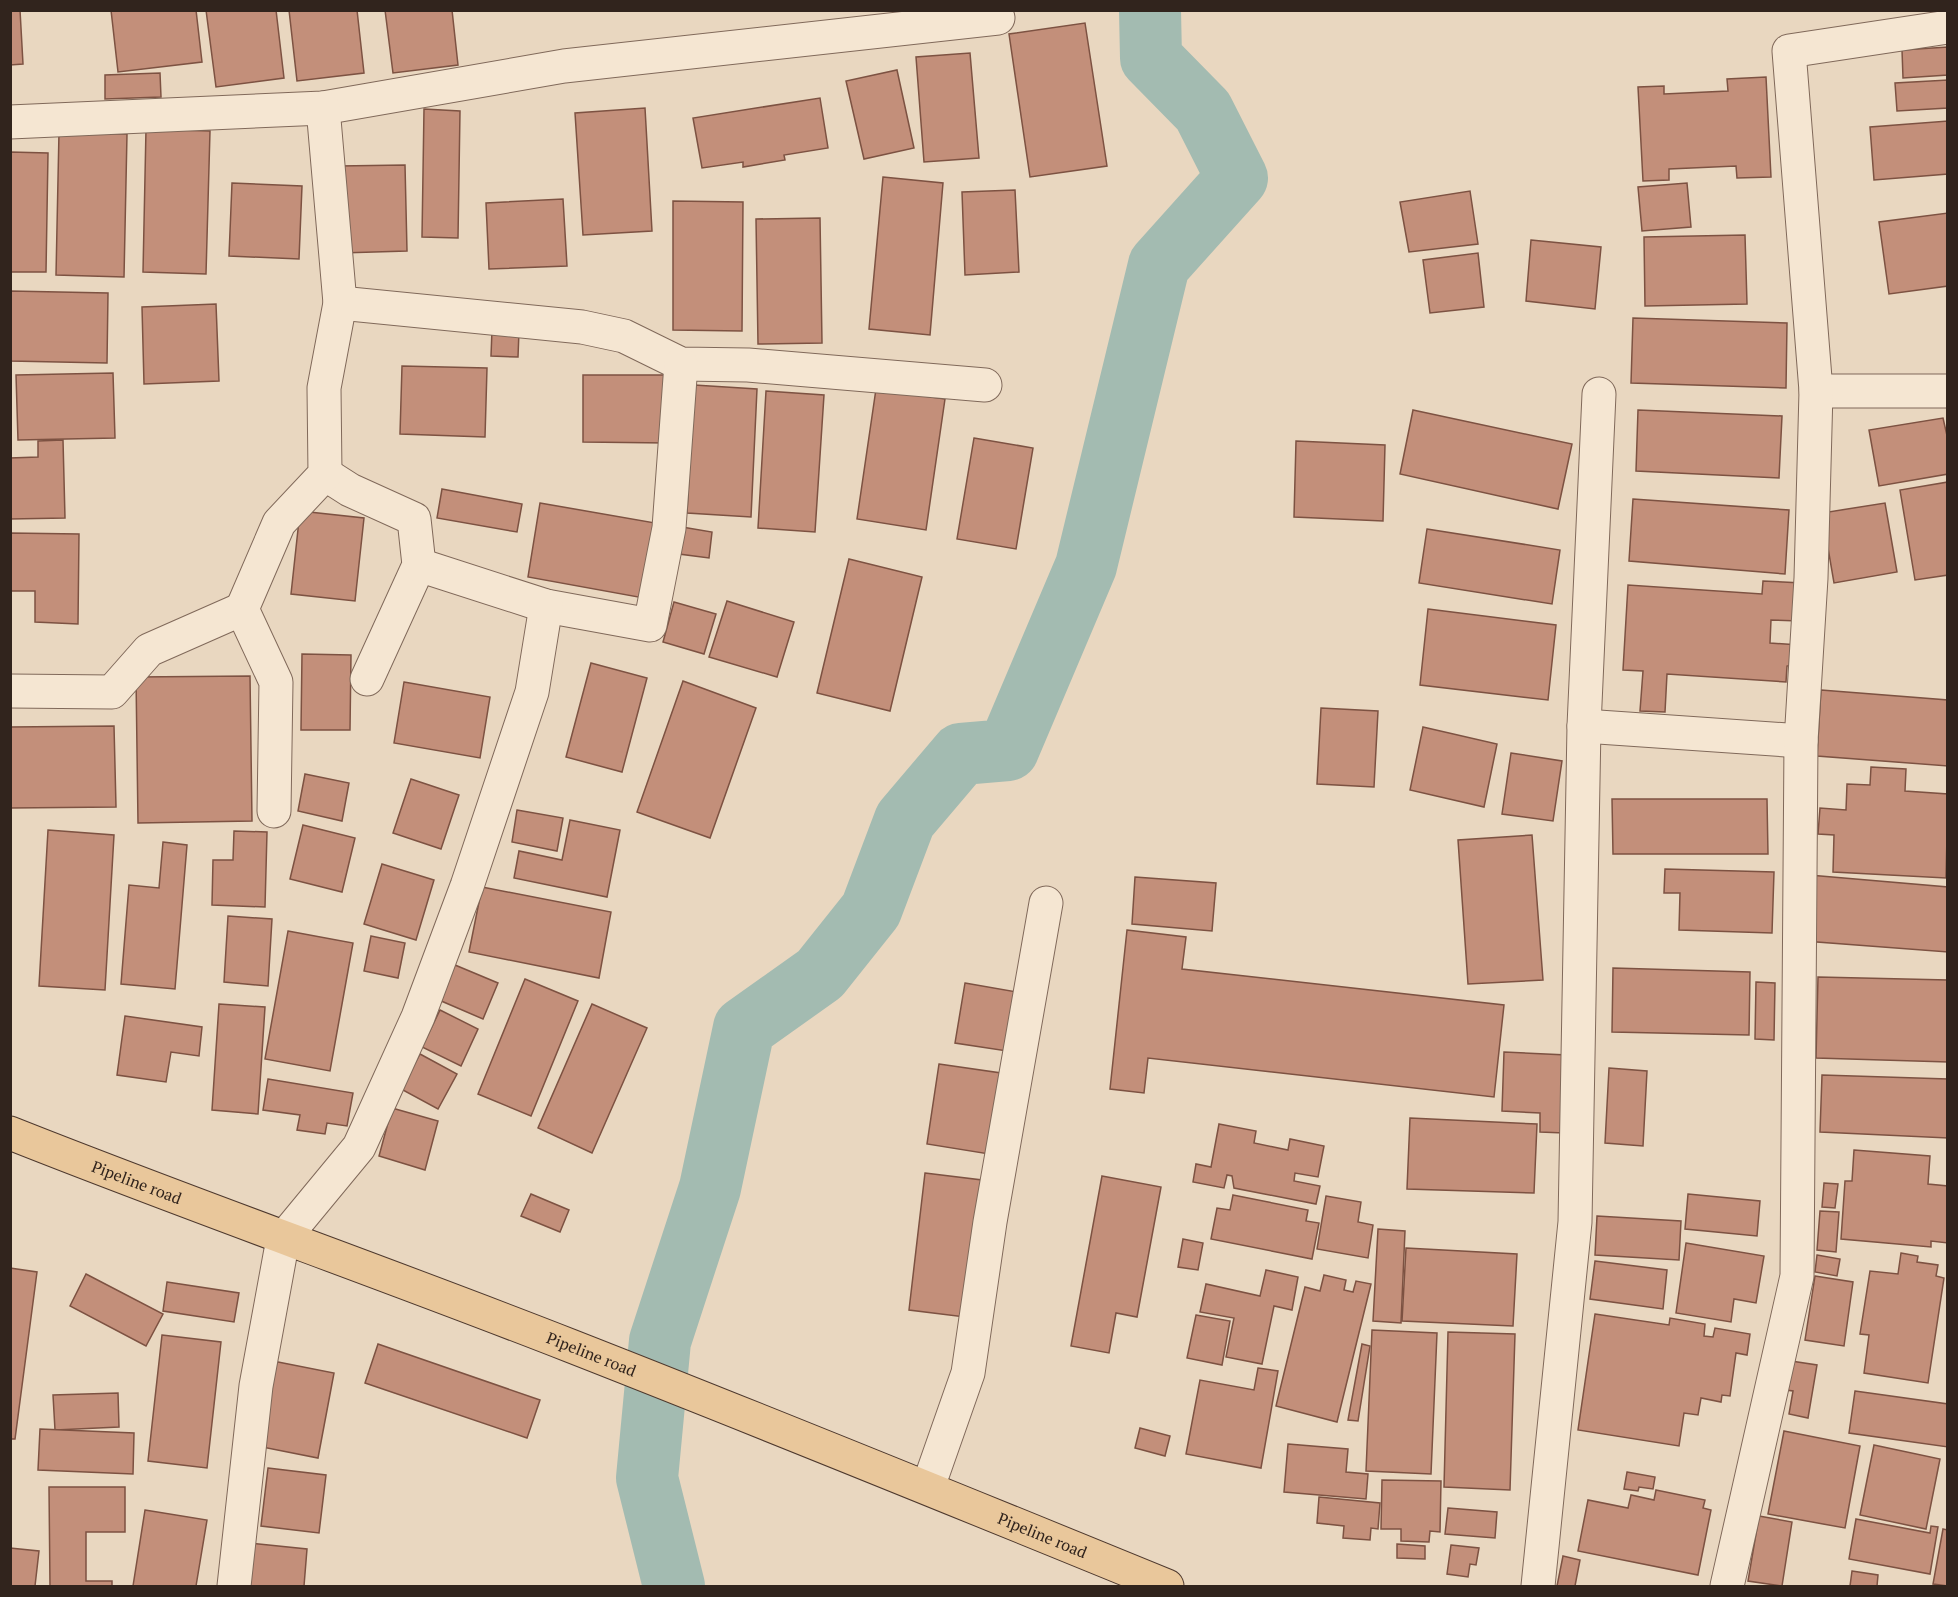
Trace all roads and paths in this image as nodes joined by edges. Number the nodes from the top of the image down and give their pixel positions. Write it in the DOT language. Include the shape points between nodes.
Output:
graph roads {
  1 [pos="998,18"];
  2 [pos="1947,27"];
  3 [pos="323,108"];
  4 [pos="10,122"];
  5 [pos="340,303"];
  6 [pos="681,364"];
  7 [pos="985,385"];
  8 [pos="1816,391"];
  9 [pos="1947,391"];
  10 [pos="1599,394"];
  11 [pos="325,474"];
  12 [pos="419,565"];
  13 [pos="546,606"];
  14 [pos="242,609"];
  15 [pos="367,679"];
  16 [pos="10,691"];
  17 [pos="1584,726"];
  18 [pos="1801,741"];
  19 [pos="274,811"];
  20 [pos="1046,903"];
  21 [pos="10,1133"];
  22 [pos="283,1239"];
  23 [pos="928,1487"];
  24 [pos="234,1587"];
  25 [pos="1167,1587"];
  26 [pos="1538,1587"];
  27 [pos="1726,1587"];
  1 -- 3 [label="street" via="564,66"];
  2 -- 8 [label="street" via="1789,51"];
  3 -- 4 [label="street"];
  3 -- 5 [label="street"];
  5 -- 6 [label="street" via="582,327 624,336"];
  5 -- 11 [label="street" via="324,388"];
  6 -- 7 [label="street" via="748,365"];
  6 -- 13 [label="street" via="669,528 650,626"];
  8 -- 9 [label="street"];
  8 -- 18 [label="street" via="1811,578"];
  10 -- 17 [label="street"];
  11 -- 12 [label="street" via="414,519"];
  11 -- 14 [label="street" via="279,523"];
  12 -- 13 [label="street"];
  12 -- 15 [label="street"];
  13 -- 22 [label="street" via="532,692 418,1017 359,1147"];
  14 -- 16 [label="street" via="149,650 112,692"];
  14 -- 19 [label="street" via="276,682"];
  17 -- 18 [label="street"];
  17 -- 26 [label="street" via="1575,1222"];
  18 -- 27 [label="street" via="1797,1276"];
  20 -- 23 [label="street" via="990,1222 968,1373"];
  21 -- 22 [label="main road, Pipeline road"];
  22 -- 23 [label="main road, Pipeline road" via="570,1346"];
  22 -- 24 [label="street" via="256,1386"];
  23 -- 25 [label="main road, Pipeline road"];
}
